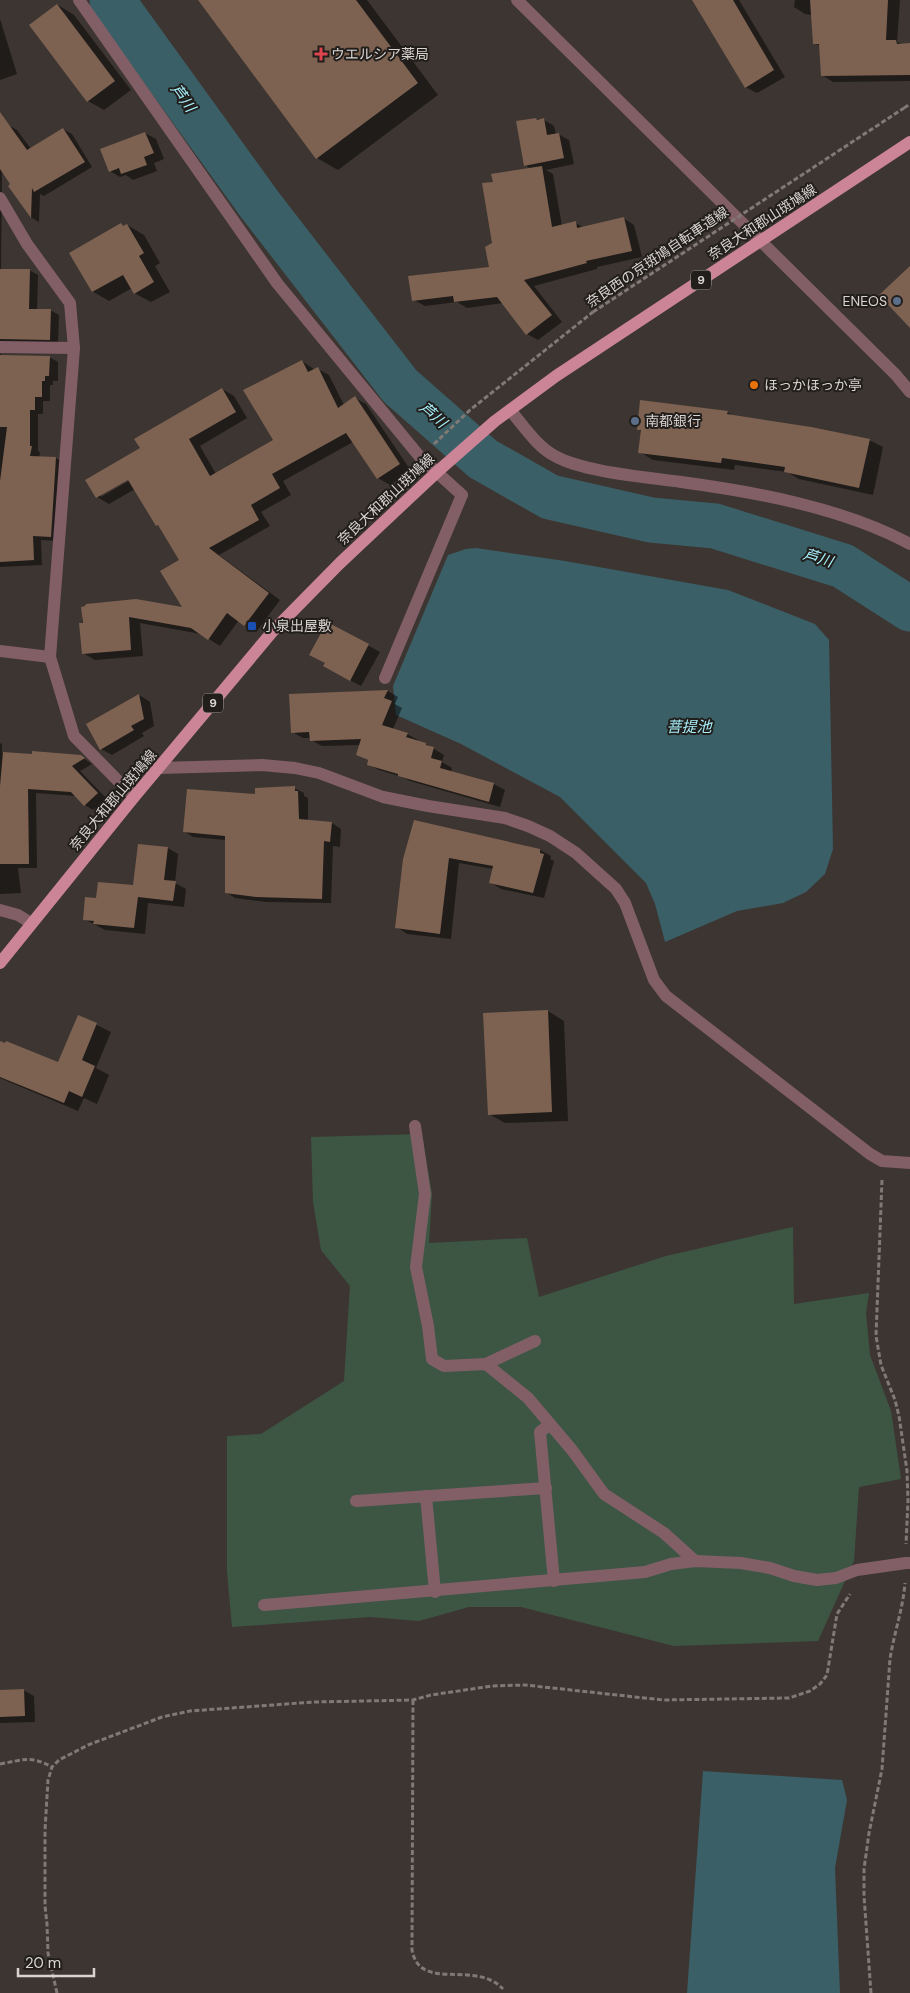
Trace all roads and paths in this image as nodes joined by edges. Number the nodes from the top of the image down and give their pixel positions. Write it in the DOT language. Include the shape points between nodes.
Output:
graph roads {
  1 [pos="80,0"];
  2 [pos="517,0"];
  3 [pos="910,104"];
  4 [pos="910,142"];
  5 [pos="0,198"];
  6 [pos="760,241"];
  7 [pos="0,347"];
  8 [pos="74,348"];
  9 [pos="910,392"];
  10 [pos="510,410"];
  11 [pos="431,447"];
  12 [pos="437,472"];
  13 [pos="910,544"];
  14 [pos="0,650"];
  15 [pos="50,657"];
  16 [pos="385,678"];
  17 [pos="159,768"];
  18 [pos="134,797"];
  19 [pos="0,910"];
  20 [pos="31,924"];
  21 [pos="0,963"];
  22 [pos="415,1126"];
  23 [pos="882,1161"];
  24 [pos="910,1163"];
  25 [pos="535,1341"];
  26 [pos="486,1364"];
  27 [pos="550,1424"];
  28 [pos="546,1488"];
  29 [pos="426,1496"];
  30 [pos="356,1501"];
  31 [pos="694,1561"];
  32 [pos="908,1563"];
  33 [pos="554,1581"];
  34 [pos="854,1590"];
  35 [pos="435,1592"];
  36 [pos="264,1605"];
  37 [pos="413,1700"];
  38 [pos="0,1764"];
  39 [pos="52,1767"];
  40 [pos="425,1976"];
  41 [pos="434,1978"];
  42 [pos="503,1989"];
  43 [pos="57,1993"];
  44 [pos="871,1993"];
  1 -- 12 [label="street" via="277,283 420,457"];
  2 -- 6 [label="street"];
  3 -- 11 [label="path, 奈良西の京斑鳩自転車道線, bridge" via="593,312 470,410"];
  4 -- 6 [label="main road, 奈良大和郡山斑鳩線 / 9"];
  5 -- 8 [label="street" via="27,244 70,303"];
  6 -- 9 [label="street"];
  6 -- 10 [label="main road, 奈良大和郡山斑鳩線 / 9"];
  7 -- 8 [label="street"];
  8 -- 15 [label="street"];
  10 -- 12 [label="main road, 奈良大和郡山斑鳩線 / 9"];
  10 -- 13 [label="street" via="554,456 586,468 713,486 776,499 857,520"];
  12 -- 16 [label="street" via="462,495"];
  12 -- 17 [label="main road, 奈良大和郡山斑鳩線 / 9" via="273,631"];
  14 -- 15 [label="street"];
  15 -- 18 [label="street" via="74,736"];
  17 -- 18 [label="main road, 奈良大和郡山斑鳩線 / 9"];
  17 -- 23 [label="street" via="262,765 295,768 319,773 383,797 504,818 550,836 576,853 616,889 625,903 654,980 666,996"];
  18 -- 20 [label="main road, 奈良大和郡山斑鳩線 / 9"];
  19 -- 20 [label="street"];
  20 -- 21 [label="main road, 奈良大和郡山斑鳩線 / 9"];
  22 -- 26 [label="street" via="425,1194 416,1267 432,1359 444,1366"];
  23 -- 24 [label="street"];
  23 -- 32 [label="path" via="876,1336 877,1350 899,1416 907,1471"];
  25 -- 26 [label="street"];
  26 -- 27 [label="street" via="528,1398"];
  27 -- 28 [label="street" via="540,1432"];
  27 -- 31 [label="street" via="604,1494 664,1533"];
  28 -- 29 [label="street"];
  28 -- 33 [label="street"];
  29 -- 30 [label="street"];
  29 -- 35 [label="street"];
  31 -- 32 [label="street" via="770,1568 817,1580"];
  31 -- 33 [label="street" via="644,1572"];
  32 -- 44 [label="path" via="902,1611 892,1642 882,1769 864,1869"];
  33 -- 35 [label="street"];
  34 -- 37 [label="path" via="837,1614 826,1675 820,1684 789,1698 663,1700 525,1685 469,1689"];
  35 -- 36 [label="street"];
  37 -- 39 [label="path" via="190,1710 88,1745"];
  37 -- 40 [label="path" via="412,1950 414,1962"];
  38 -- 39 [label="path" via="30,1758"];
  39 -- 43 [label="path" via="46,1805 45,1906 48,1953"];
  41 -- 42 [label="path" via="479,1978 499,1984"];
}
